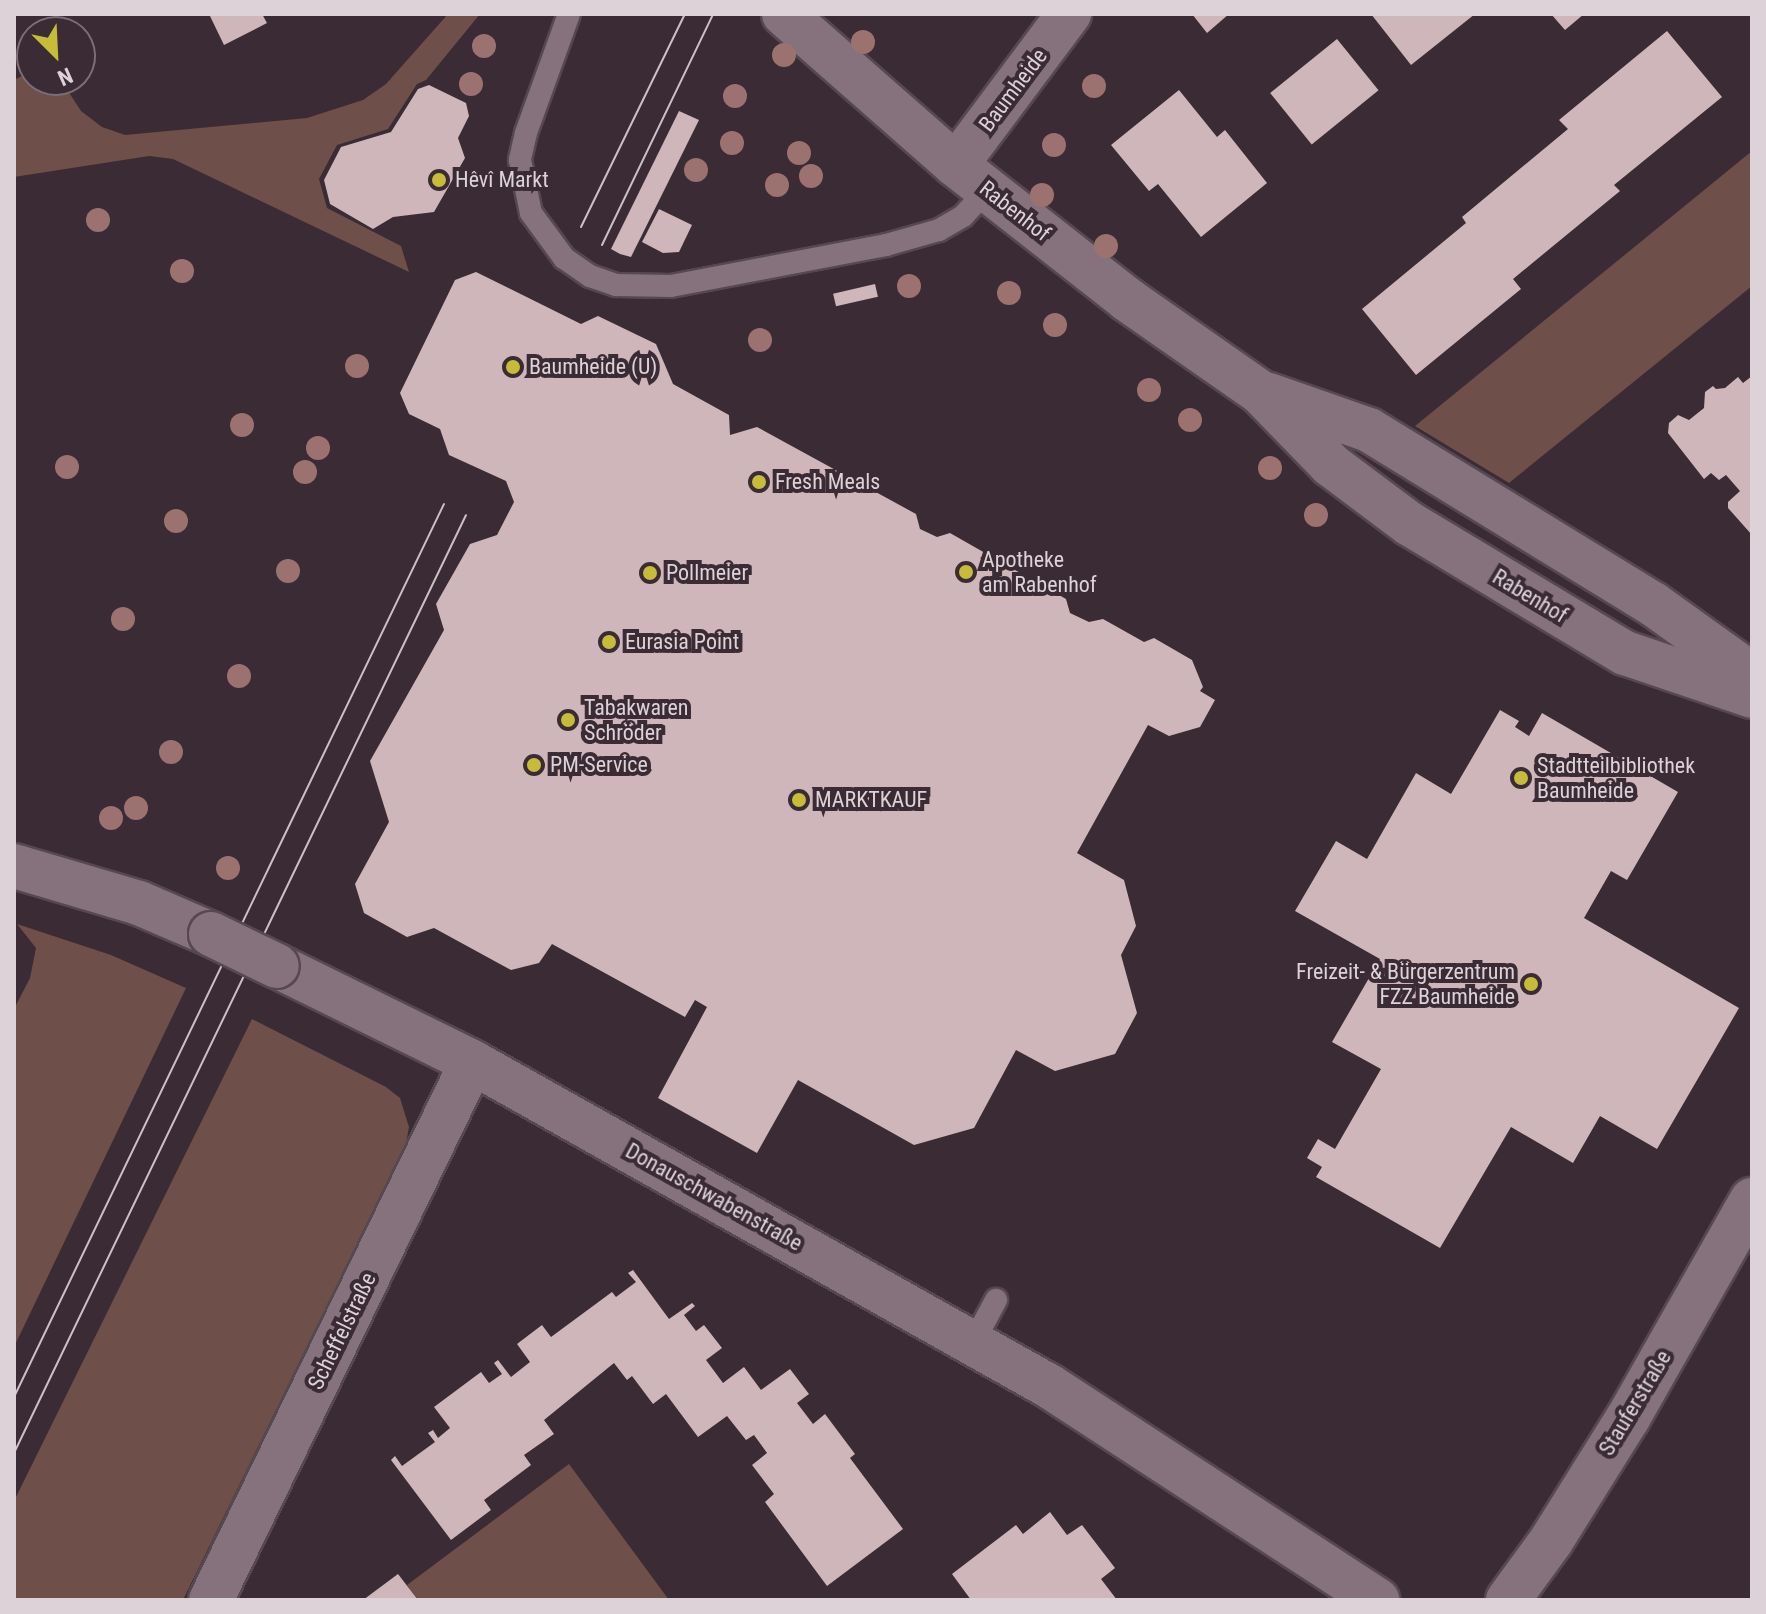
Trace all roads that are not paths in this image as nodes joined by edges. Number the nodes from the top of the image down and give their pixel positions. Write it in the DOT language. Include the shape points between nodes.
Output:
graph roads {
  1 [pos="569,14"];
  2 [pos="1069,14"];
  3 [pos="793,23"];
  4 [pos="972,177"];
  5 [pos="1260,392"];
  6 [pos="1752,675"];
  7 [pos="1752,696"];
  8 [pos="14,866"];
  9 [pos="472,1062"];
  10 [pos="1752,1200"];
  11 [pos="996,1300"];
  12 [pos="973,1343"];
  13 [pos="211,1600"];
  14 [pos="1377,1600"];
  15 [pos="1508,1600"];
  1 -- 4 [label="lane" via="520,160 531,213 564,258 590,276 616,285 671,286 886,245 939,230 963,216"];
  2 -- 4 [label="street, Baumheide"];
  3 -- 4 [label="street, Rabenhof"];
  4 -- 5 [label="street, Rabenhof" via="1128,300"];
  5 -- 6 [label="street, Rabenhof" via="1369,430 1653,604"];
  5 -- 7 [label="street, Rabenhof" via="1331,465 1410,524 1625,653"];
  8 -- 9 [label="street, Donauschwabenstraße, bridge" via="139,903"];
  9 -- 12 [label="street, Donauschwabenstraße"];
  9 -- 13 [label="street, Scheffelstraße"];
  10 -- 15 [label="street, Stauferstraße" via="1628,1418"];
  11 -- 12 [label="lane"];
  12 -- 14 [label="street, Donauschwabenstraße" via="1178,1468"];
}
